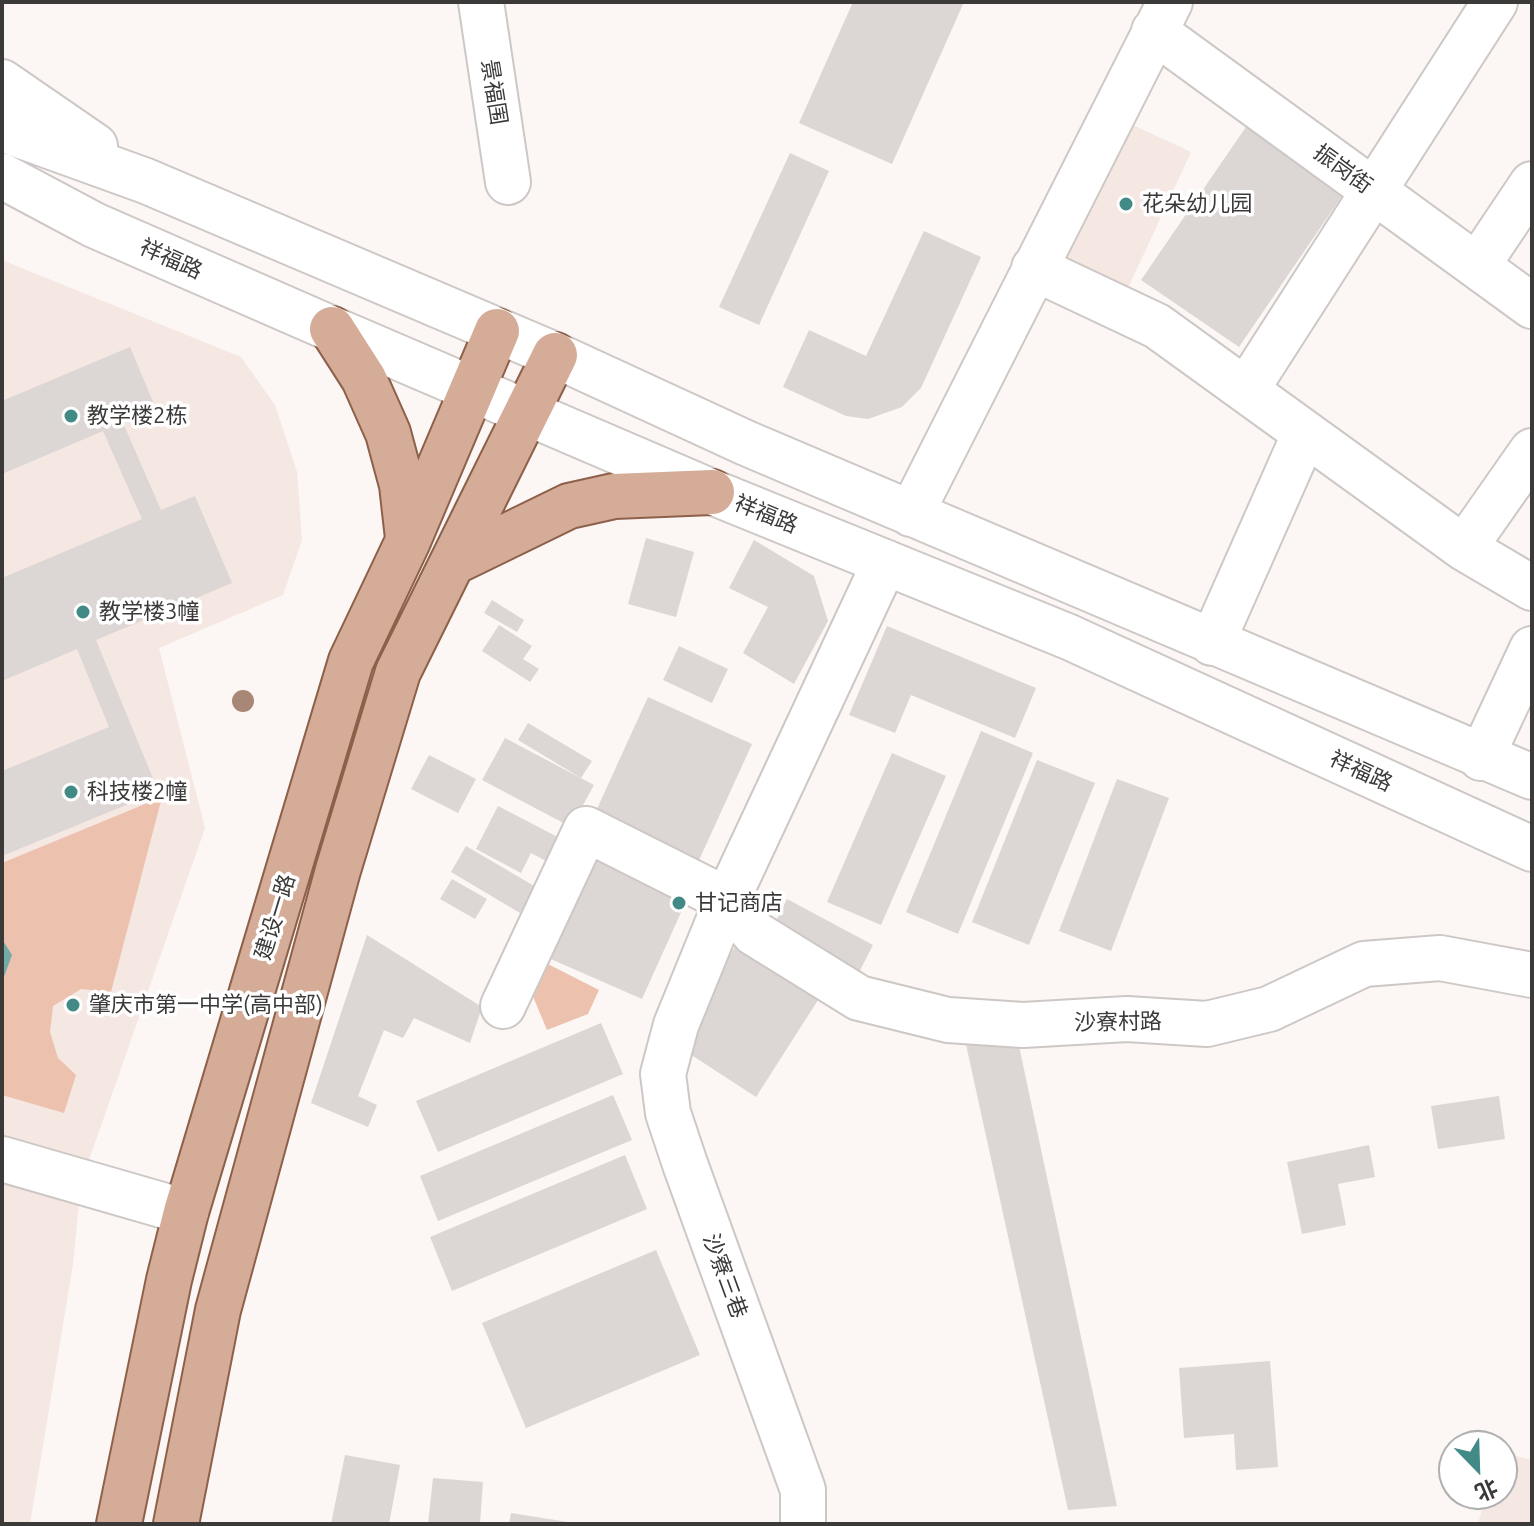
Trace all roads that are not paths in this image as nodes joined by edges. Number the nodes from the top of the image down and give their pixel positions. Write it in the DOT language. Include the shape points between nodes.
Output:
graph roads {
  1 [pos="481,2"];
  2 [pos="1495,2"];
  3 [pos="1162,16"];
  4 [pos="2,82"];
  5 [pos="2,129"];
  6 [pos="2,176"];
  7 [pos="146,181"];
  8 [pos="508,182"];
  9 [pos="1532,184"];
  10 [pos="1373,191"];
  11 [pos="2,203"];
  12 [pos="94,225"];
  13 [pos="1477,266"];
  14 [pos="1034,268"];
  15 [pos="358,272"];
  16 [pos="1532,306"];
  17 [pos="332,329"];
  18 [pos="497,331"];
  19 [pos="555,355"];
  20 [pos="472,389"];
  21 [pos="1246,390"];
  22 [pos="526,412"];
  23 [pos="1305,433"];
  24 [pos="746,443"];
  25 [pos="1532,451"];
  26 [pos="712,492"];
  27 [pos="911,514"];
  28 [pos="408,541"];
  29 [pos="1464,548"];
  30 [pos="885,562"];
  31 [pos="452,563"];
  32 [pos="1532,588"];
  33 [pos="1212,643"];
  34 [pos="1532,649"];
  35 [pos="351,661"];
  36 [pos="398,672"];
  37 [pos="1481,758"];
  38 [pos="1532,777"];
  39 [pos="1532,849"];
  40 [pos="727,900"];
  41 [pos="1532,975"];
  42 [pos="503,1006"];
  43 [pos="2,1159"];
  44 [pos="186,1212"];
  45 [pos="119,1524"];
  46 [pos="176,1524"];
  47 [pos="803,1524"];
  1 -- 8 [label="street, 景福围"];
  2 -- 10 [label="street"];
  3 -- 10 [label="street, 振岗街"];
  3 -- 14 [label="street"];
  4 -- 7 [label="street"];
  5 -- 7 [label="street"];
  6 -- 12 [label="street, 祥福路"];
  7 -- 15 [label="street"];
  9 -- 13 [label="street"];
  10 -- 13 [label="street, 振岗街"];
  10 -- 21 [label="street"];
  11 -- 12 [label="street"];
  12 -- 15 [label="street" via="258,251 339,283"];
  12 -- 17 [label="street, 祥福路"];
  13 -- 16 [label="street, 振岗街"];
  14 -- 21 [label="street" via="1157,326"];
  14 -- 27 [label="street"];
  15 -- 18 [label="street"];
  17 -- 20 [label="street, 祥福路"];
  17 -- 28 [label="main road" via="364,379 388,433 402,485"];
  18 -- 19 [label="street"];
  18 -- 20 [label="main road, 建设一路"];
  19 -- 22 [label="main road"];
  19 -- 24 [label="street"];
  20 -- 22 [label="street, 祥福路"];
  20 -- 28 [label="main road, 建设一路"];
  21 -- 23 [label="street"];
  22 -- 26 [label="street, 祥福路"];
  22 -- 31 [label="main road"];
  23 -- 29 [label="street"];
  23 -- 33 [label="street"];
  24 -- 26 [label="street"];
  24 -- 27 [label="street"];
  25 -- 29 [label="street"];
  26 -- 30 [label="street, 祥福路"];
  26 -- 31 [label="main road" via="614,496 569,506"];
  27 -- 33 [label="street"];
  28 -- 35 [label="main road, 建设一路"];
  29 -- 32 [label="street"];
  30 -- 39 [label="street, 祥福路" via="1069,637"];
  30 -- 40 [label="street, 沙寮三巷"];
  31 -- 36 [label="main road"];
  33 -- 37 [label="street"];
  34 -- 37 [label="street"];
  35 -- 36 [label="main road"];
  35 -- 44 [label="main road, 建设一路"];
  36 -- 46 [label="main road" via="218,1310"];
  37 -- 38 [label="street"];
  40 -- 41 [label="street, 沙寮村路" via="754,933 859,998 948,1020 1207,1024 1269,1009 1364,964 1440,958"];
  40 -- 42 [label="street" via="586,829"];
  40 -- 47 [label="street, 沙寮三巷" via="676,1025 663,1074 668,1113 803,1490"];
  43 -- 44 [label="street"];
  44 -- 45 [label="main road, 建设一路"];
}
